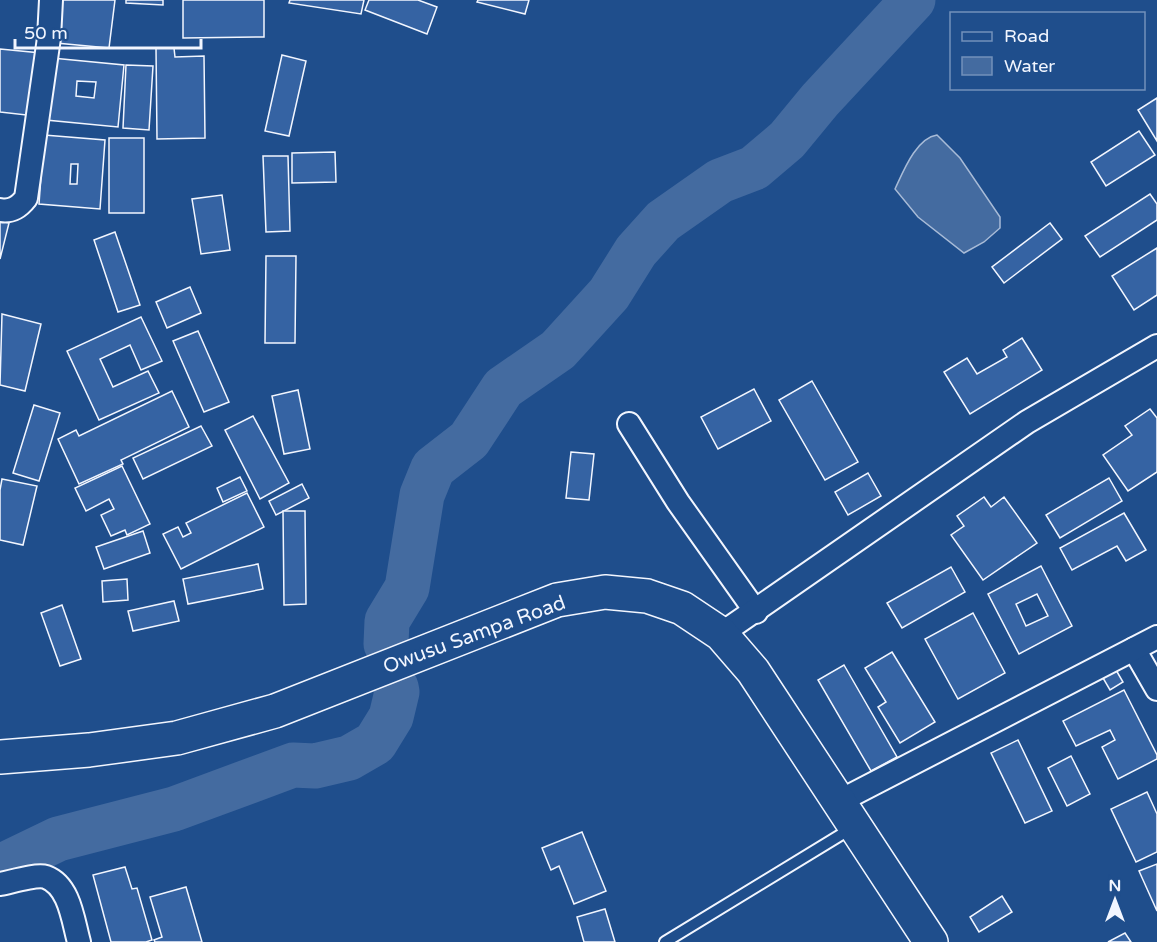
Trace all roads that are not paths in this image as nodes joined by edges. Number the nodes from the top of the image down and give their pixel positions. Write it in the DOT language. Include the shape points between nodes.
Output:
graph roads {
  1 [pos="51,0"];
  2 [pos="0,210"];
  3 [pos="1157,346"];
  4 [pos="629,424"];
  5 [pos="756,612"];
  6 [pos="721,634"];
  7 [pos="1157,637"];
  8 [pos="1134,649"];
  9 [pos="1157,689"];
  10 [pos="0,757"];
  11 [pos="846,814"];
  12 [pos="0,884"];
  13 [pos="79,942"];
  14 [pos="665,942"];
  15 [pos="931,942"];
  1 -- 2 [label="street" via="26,198 20,207 8,212"];
  3 -- 5 [label="street" via="1027,422"];
  4 -- 5 [label="street" via="678,502"];
  5 -- 6 [label="street"];
  6 -- 10 [label="main road, Owusu Sampa Road" via="682,608 647,596 605,592 557,600 275,711 177,738"];
  6 -- 11 [label="main road, Owusu Sampa Road" via="753,671"];
  7 -- 8 [label="street"];
  8 -- 9 [label="street"];
  8 -- 11 [label="street"];
  11 -- 14 [label="lane"];
  11 -- 15 [label="main road, Owusu Sampa Road"];
  12 -- 13 [label="street" via="38,877 63,889"];
}
